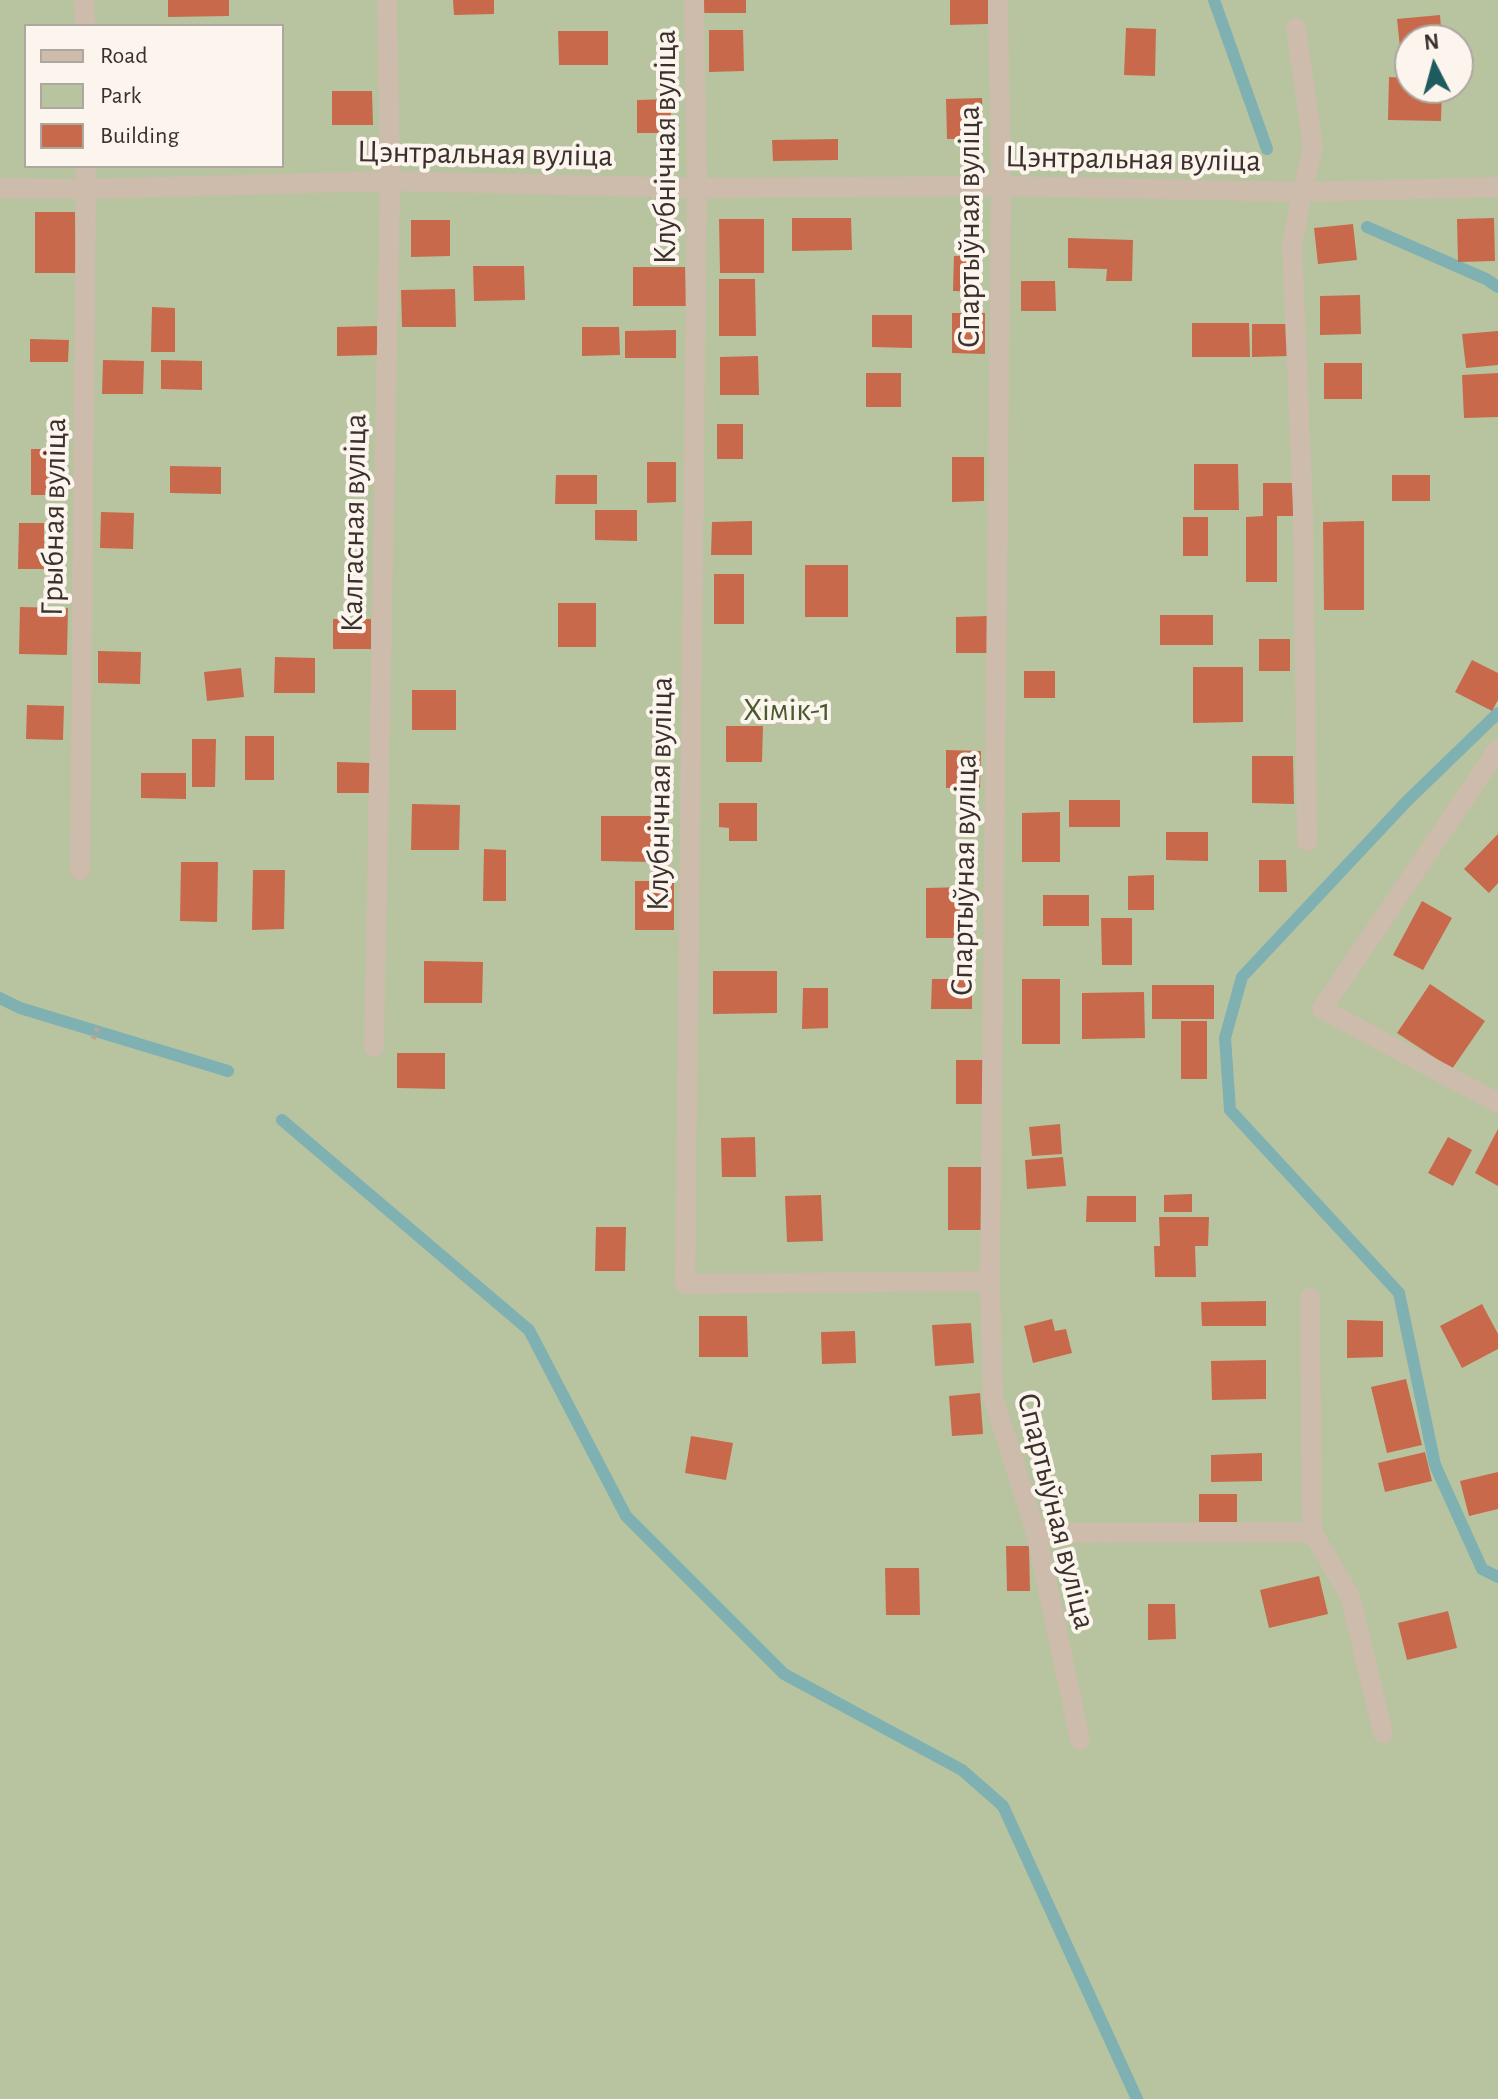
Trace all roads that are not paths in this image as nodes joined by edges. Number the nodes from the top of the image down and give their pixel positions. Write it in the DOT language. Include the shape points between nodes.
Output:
graph roads {
  1 [pos="84,0"];
  2 [pos="387,0"];
  3 [pos="694,0"];
  4 [pos="998,0"];
  5 [pos="85,24"];
  6 [pos="1296,28"];
  7 [pos="86,168"];
  8 [pos="390,181"];
  9 [pos="1001,186"];
  10 [pos="1498,187"];
  11 [pos="0,188"];
  12 [pos="697,188"];
  13 [pos="87,189"];
  14 [pos="1302,192"];
  15 [pos="1496,754"];
  16 [pos="1307,841"];
  17 [pos="80,870"];
  18 [pos="374,1047"];
  19 [pos="1498,1103"];
  20 [pos="990,1281"];
  21 [pos="1310,1298"];
  22 [pos="1312,1532"];
  23 [pos="1036,1533"];
  24 [pos="1383,1733"];
  25 [pos="1080,1740"];
  1 -- 5 [label="street"];
  2 -- 8 [label="street, Калгасная вуліца"];
  3 -- 12 [label="street, Клубнічная вуліца"];
  4 -- 9 [label="street, Спартыўная вуліца"];
  6 -- 14 [label="street" via="1313,147"];
  7 -- 13 [label="street, Грыбная вуліца"];
  8 -- 12 [label="street, Цэнтральная вуліца"];
  8 -- 13 [label="street, Цэнтральная вуліца"];
  8 -- 18 [label="street, Калгасная вуліца"];
  9 -- 12 [label="street, Цэнтральная вуліца"];
  9 -- 14 [label="street, Цэнтральная вуліца"];
  9 -- 20 [label="street, Спартыўная вуліца"];
  10 -- 14 [label="street, Цэнтральная вуліца"];
  11 -- 13 [label="street, Цэнтральная вуліца"];
  12 -- 20 [label="street, Клубнічная вуліца" via="685,1284"];
  13 -- 17 [label="street, Грыбная вуліца"];
  14 -- 16 [label="street" via="1292,246 1303,511"];
  15 -- 19 [label="street" via="1322,1009"];
  20 -- 23 [label="street, Спартыўная вуліца" via="993,1397"];
  21 -- 22 [label="street"];
  22 -- 23 [label="street"];
  22 -- 24 [label="street" via="1350,1596"];
  23 -- 25 [label="street, Спартыўная вуліца"];
}
